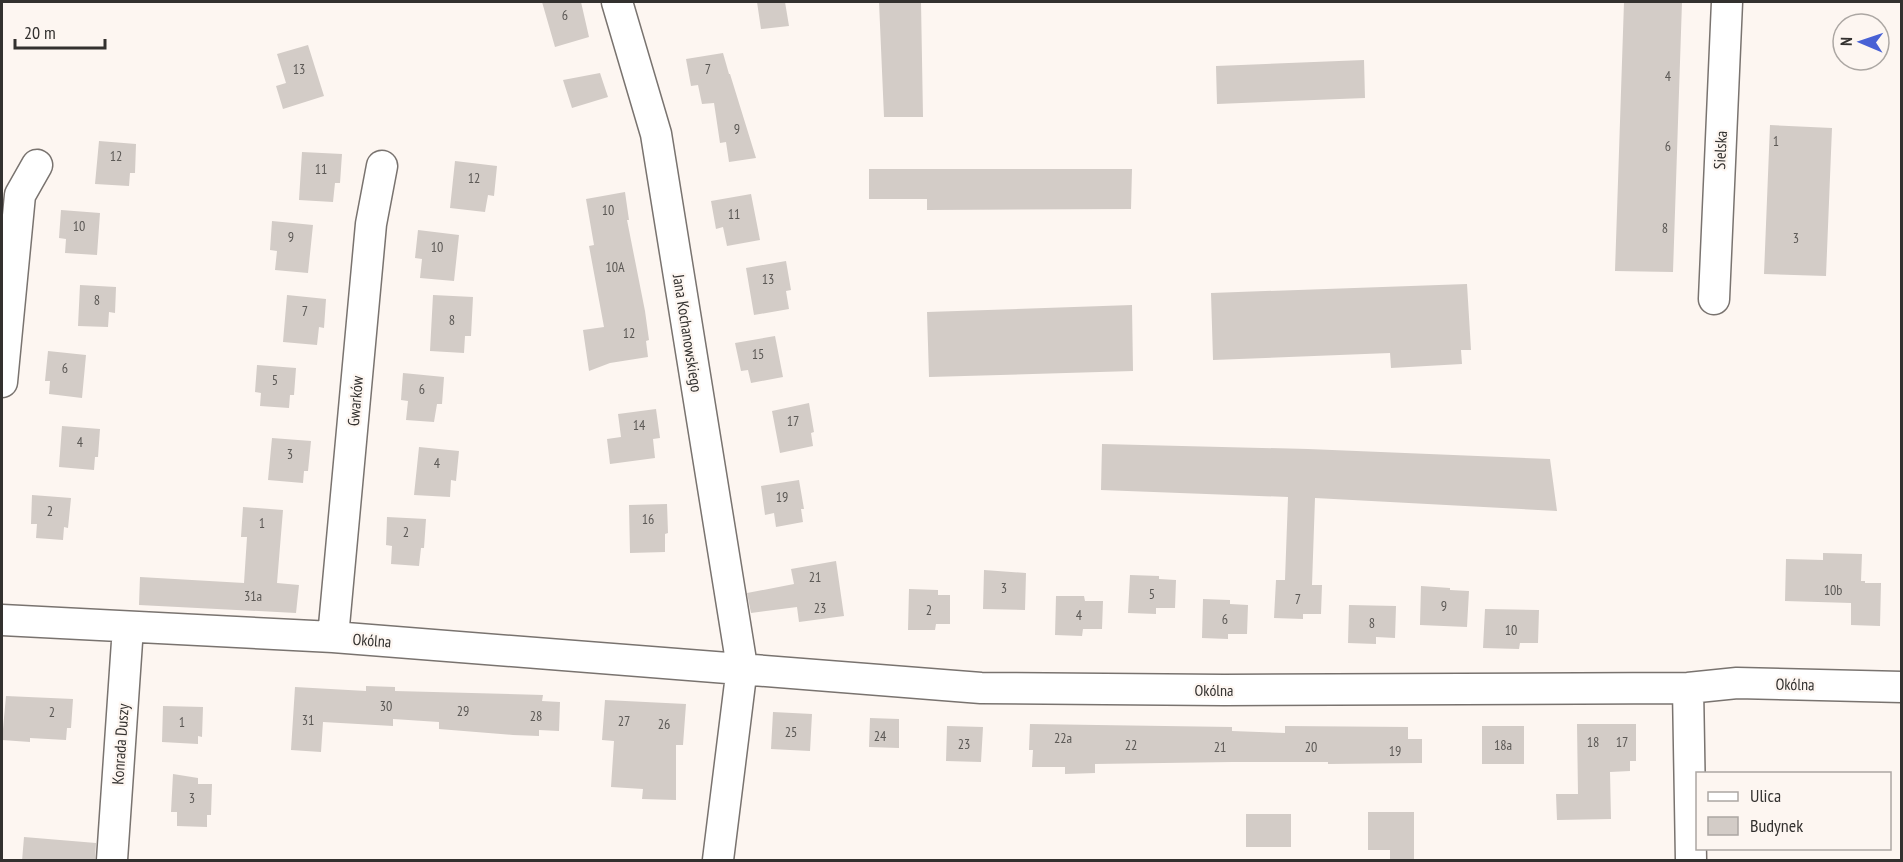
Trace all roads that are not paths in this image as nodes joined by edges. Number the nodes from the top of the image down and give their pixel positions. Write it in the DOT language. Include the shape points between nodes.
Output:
graph roads {
  1 [pos="617,2"];
  2 [pos="1727,2"];
  3 [pos="37,165"];
  4 [pos="382,166"];
  5 [pos="1714,299"];
  6 [pos="2,382"];
  7 [pos="2,620"];
  8 [pos="128,627"];
  9 [pos="333,637"];
  10 [pos="742,668"];
  11 [pos="1902,687"];
  12 [pos="1688,688"];
  13 [pos="112,861"];
  14 [pos="718,861"];
  15 [pos="1691,861"];
  1 -- 10 [label="street, Jana Kochanowskiego" via="656,134"];
  2 -- 5 [label="street, Sielska"];
  3 -- 6 [label="street" via="20,195"];
  4 -- 9 [label="street, Gwarków" via="371,224"];
  7 -- 8 [label="street, Okólna"];
  8 -- 9 [label="street, Okólna"];
  8 -- 13 [label="street, Konrada Duszy"];
  9 -- 10 [label="street, Okólna"];
  10 -- 12 [label="street, Okólna" via="981,688"];
  10 -- 14 [label="street"];
  11 -- 12 [label="street, Okólna" via="1737,683"];
  12 -- 15 [label="street"];
}
